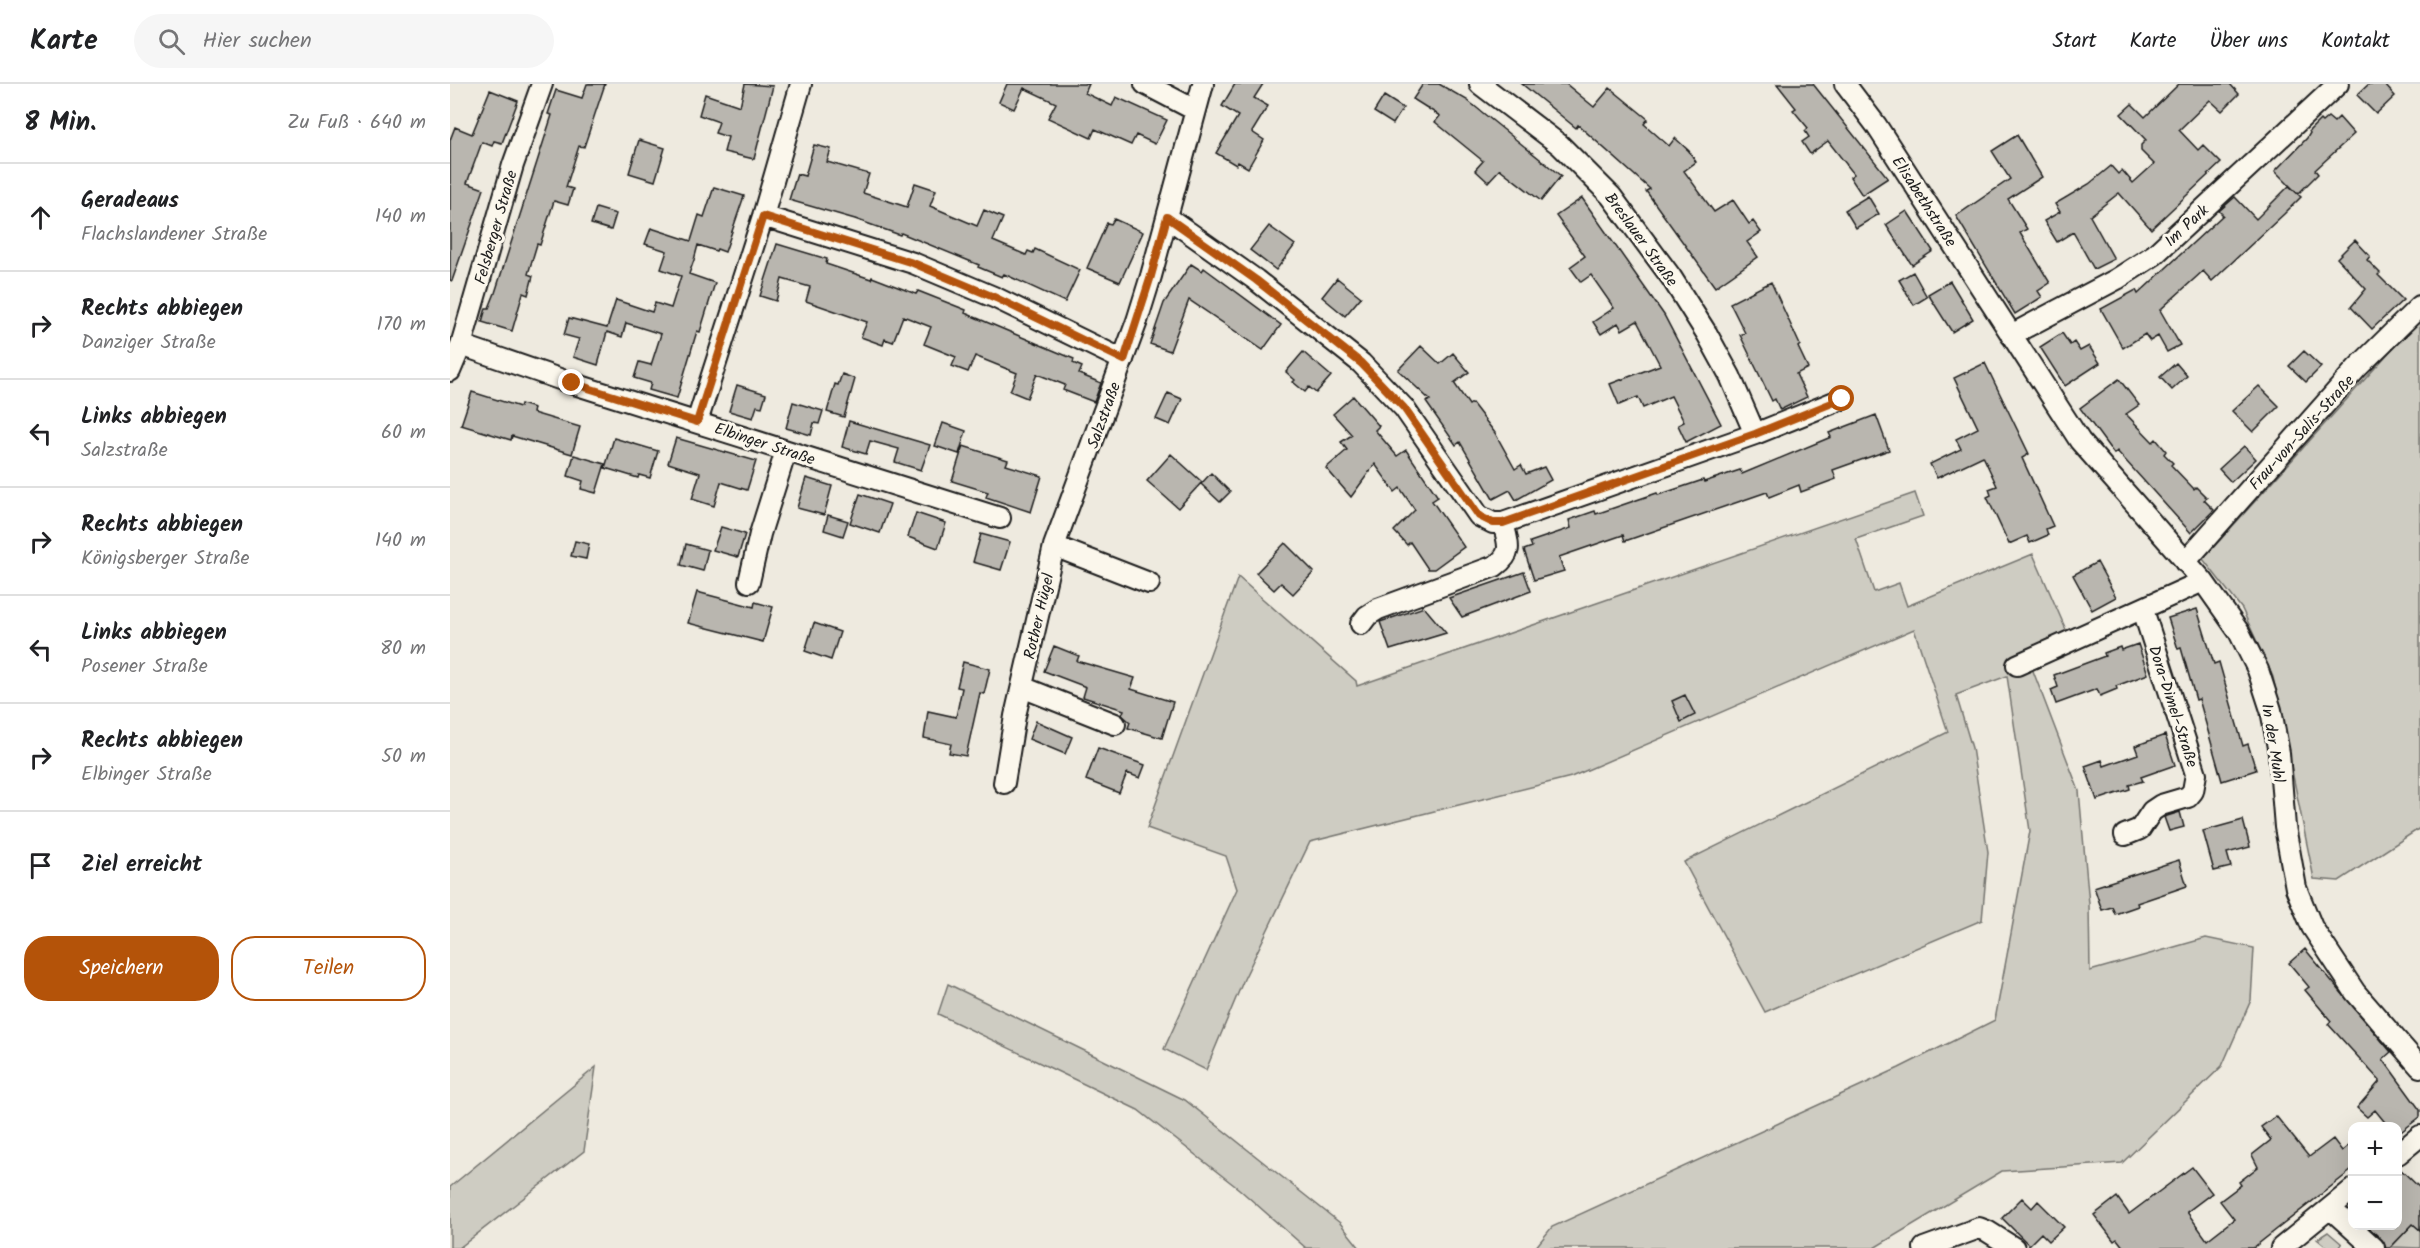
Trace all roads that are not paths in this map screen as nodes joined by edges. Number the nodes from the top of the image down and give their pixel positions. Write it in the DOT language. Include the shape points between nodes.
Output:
graph roads {
  1 [pos="542,84"];
  2 [pos="801,84"];
  3 [pos="1145,84"];
  4 [pos="1203,84"];
  5 [pos="1480,84"];
  6 [pos="1845,84"];
  7 [pos="2337,84"];
  8 [pos="1195,110"];
  9 [pos="763,216"];
  10 [pos="1167,217"];
  11 [pos="2420,306"];
  12 [pos="2006,328"];
  13 [pos="461,345"];
  14 [pos="1124,360"];
  15 [pos="450,371"];
  16 [pos="1842,399"];
  17 [pos="697,422"];
  18 [pos="1755,434"];
  19 [pos="786,451"];
  20 [pos="1000,518"];
  21 [pos="1503,523"];
  22 [pos="1056,541"];
  23 [pos="2185,562"];
  24 [pos="2203,581"];
  25 [pos="749,582"];
  26 [pos="1149,583"];
  27 [pos="2143,610"];
  28 [pos="1360,624"];
  29 [pos="2017,665"];
  30 [pos="1022,687"];
  31 [pos="1115,724"];
  32 [pos="1004,783"];
  33 [pos="2125,835"];
  34 [pos="2420,1067"];
  35 [pos="2420,1136"];
  36 [pos="2402,1150"];
  37 [pos="2348,1193"];
  38 [pos="2330,1208"];
  39 [pos="1924,1248"];
  40 [pos="2014,1248"];
  41 [pos="2281,1248"];
  42 [pos="2374,1248"];
  1 -- 13 [label="street, Felsberger Straße" via="513,165"];
  2 -- 9 [label="street"];
  3 -- 8 [label="street"];
  4 -- 8 [label="street, Salzstraße"];
  5 -- 18 [label="street, Breslauer Straße" via="1560,145 1611,196 1707,334"];
  6 -- 12 [label="street, Elisabethstraße" via="1875,124"];
  7 -- 12 [label="street, Im Park" via="2154,255 2117,279"];
  8 -- 10 [label="street, Salzstraße"];
  9 -- 14 [label="street" via="913,263"];
  9 -- 17 [label="street"];
  10 -- 14 [label="street, Salzstraße"];
  10 -- 21 [label="street" via="1256,280 1361,363 1404,408 1479,516"];
  11 -- 23 [label="street, Frau-von-Salis-Straße" via="2357,368"];
  12 -- 23 [label="street, In der Muhl" via="2080,441"];
  13 -- 15 [label="street, Felsberger Straße"];
  13 -- 17 [label="street, Elbinger Straße"];
  14 -- 22 [label="street, Salzstraße"];
  16 -- 18 [label="street"];
  17 -- 19 [label="street, Elbinger Straße"];
  18 -- 21 [label="street"];
  19 -- 20 [label="street, Elbinger Straße"];
  19 -- 25 [label="street"];
  21 -- 28 [label="street" via="1509,549 1506,559 1378,609"];
  22 -- 26 [label="street"];
  22 -- 30 [label="street, Rother Hügel"];
  23 -- 24 [label="street, In der Muhl"];
  24 -- 27 [label="street"];
  24 -- 34 [label="street, In der Muhl" via="2239,632 2258,670 2271,710 2296,888 2312,927 2355,992"];
  27 -- 29 [label="street"];
  27 -- 33 [label="street, Dora-Dimel-Straße" via="2196,774 2188,797 2161,805 2139,829"];
  30 -- 31 [label="street"];
  30 -- 32 [label="street, Rother Hügel"];
  35 -- 36 [label="street"];
  37 -- 38 [label="street"];
  38 -- 41 [label="street"];
  38 -- 42 [label="street"];
  39 -- 40 [label="street" via="1979,1228"];
}
